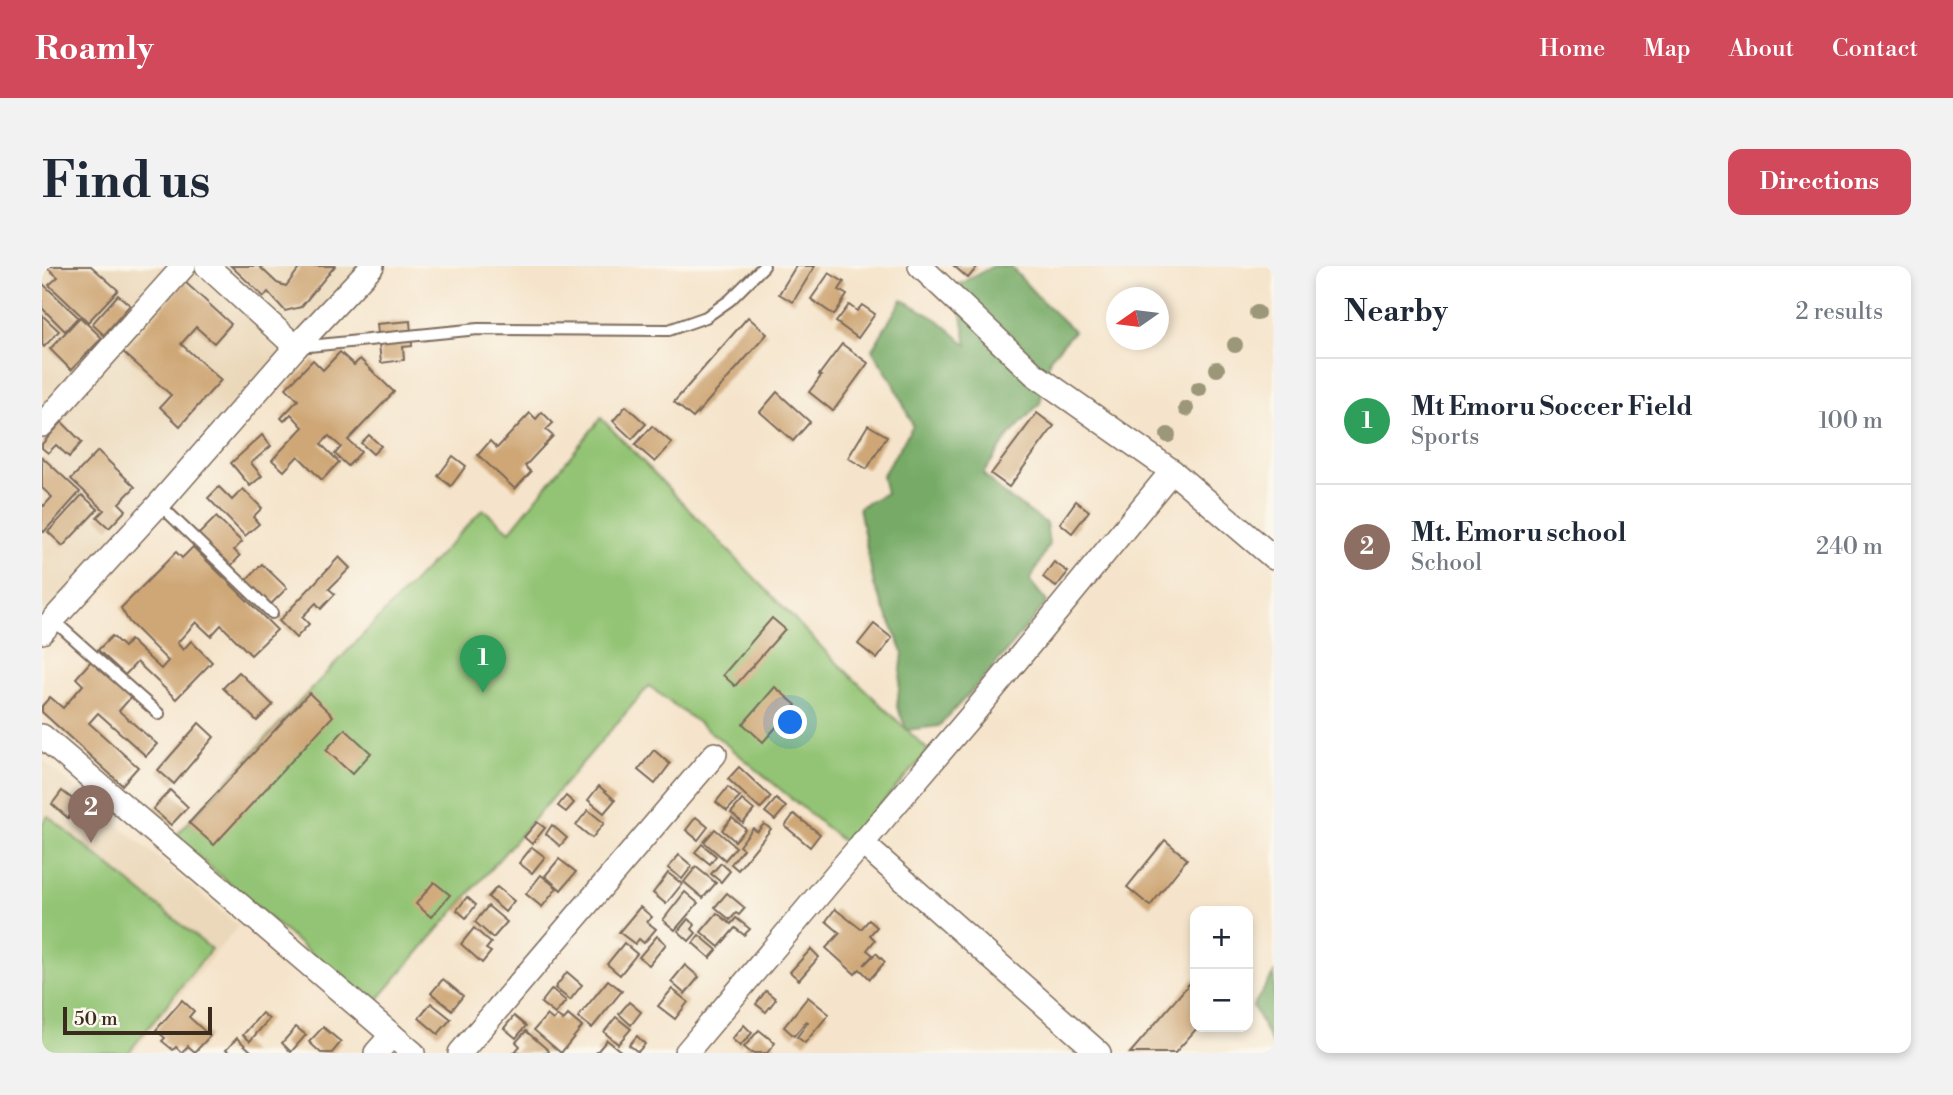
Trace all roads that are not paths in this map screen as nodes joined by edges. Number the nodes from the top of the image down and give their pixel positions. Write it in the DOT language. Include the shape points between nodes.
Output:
graph roads {
  1 [pos="184,266"];
  2 [pos="207,266"];
  3 [pos="373,266"];
  4 [pos="764,266"];
  5 [pos="920,266"];
  6 [pos="296,347"];
  7 [pos="42,425"];
  8 [pos="1172,471"];
  9 [pos="159,504"];
  10 [pos="1274,558"];
  11 [pos="272,613"];
  12 [pos="47,626"];
  13 [pos="159,714"];
  14 [pos="42,736"];
  15 [pos="715,754"];
  16 [pos="862,843"];
  17 [pos="392,1035"];
  18 [pos="376,1053"];
  19 [pos="412,1053"];
  20 [pos="460,1053"];
  21 [pos="686,1053"];
  22 [pos="1099,1053"];
  1 -- 7 [label="street"];
  2 -- 6 [label="street"];
  3 -- 6 [label="street"];
  4 -- 6 [label="lane" via="706,317 669,330 478,329"];
  5 -- 8 [label="street" via="1034,374"];
  6 -- 9 [label="street"];
  8 -- 10 [label="street"];
  8 -- 16 [label="street"];
  9 -- 11 [label="lane"];
  9 -- 12 [label="street"];
  12 -- 13 [label="lane"];
  14 -- 17 [label="street"];
  15 -- 20 [label="street"];
  16 -- 21 [label="street"];
  16 -- 22 [label="street"];
  17 -- 18 [label="street"];
  17 -- 19 [label="street"];
}
